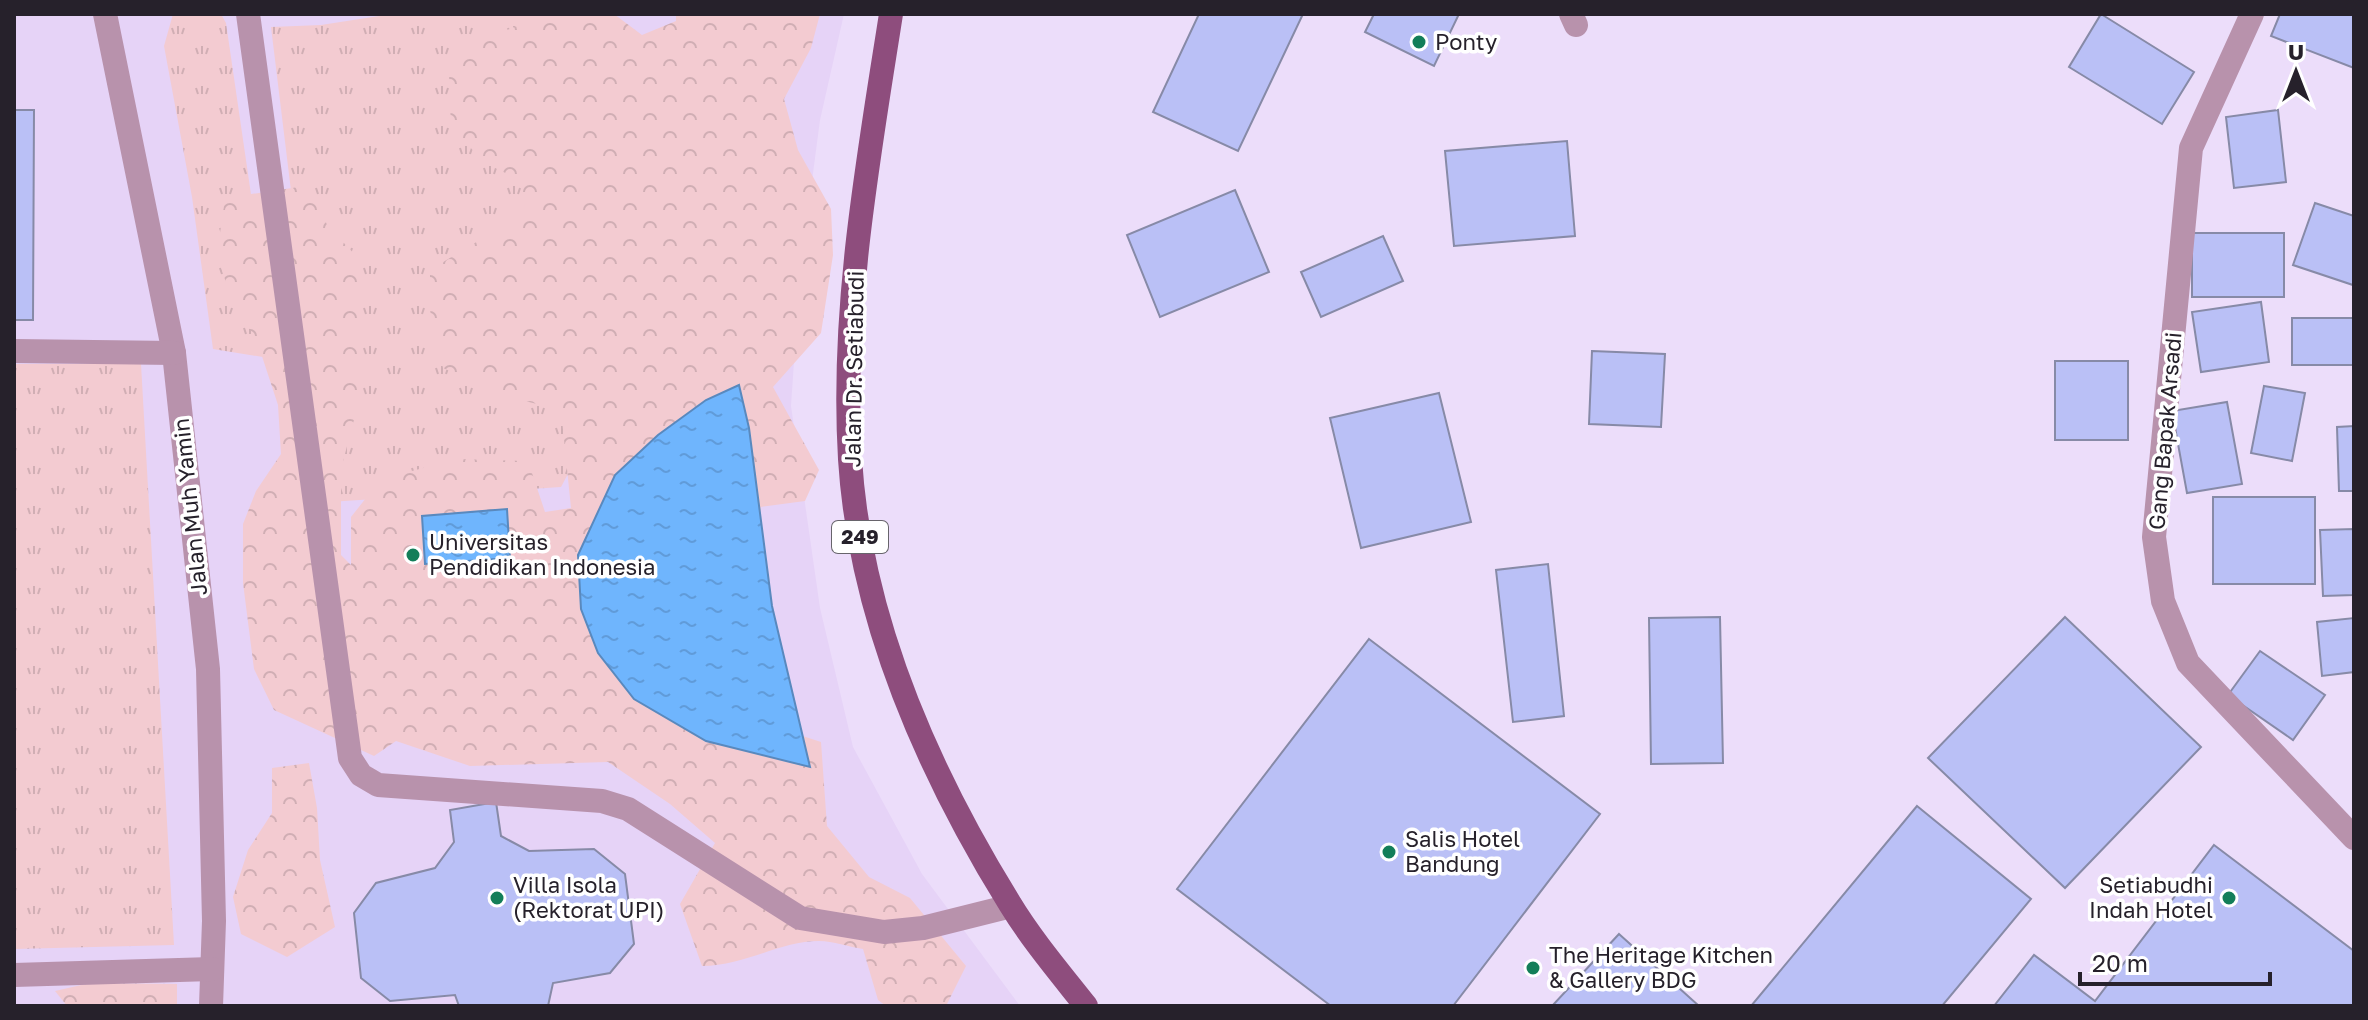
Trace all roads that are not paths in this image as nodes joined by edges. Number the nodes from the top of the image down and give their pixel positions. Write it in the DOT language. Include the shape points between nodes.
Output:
graph roads {
  1 [pos="105,14"];
  2 [pos="248,14"];
  3 [pos="891,14"];
  4 [pos="2252,14"];
  5 [pos="14,351"];
  6 [pos="174,353"];
  7 [pos="2354,838"];
  8 [pos="1011,906"];
  9 [pos="212,969"];
  10 [pos="14,975"];
  11 [pos="211,1006"];
  12 [pos="1086,1006"];
  1 -- 6 [label="street, Jalan Muh Yamin"];
  2 -- 8 [label="street" via="350,758 361,775 378,785 602,801 628,809 800,918 884,932"];
  3 -- 8 [label="main road, Jalan Dr. Setiabudi / 249" via="857,234 850,459 881,636 926,746"];
  4 -- 7 [label="street, Gang Bapak Arsadi" via="2191,148 2156,550 2163,601 2188,663"];
  5 -- 6 [label="street"];
  6 -- 9 [label="street, Jalan Muh Yamin" via="208,669"];
  8 -- 12 [label="main road, Jalan Dr. Setiabudi / 249"];
  9 -- 10 [label="street"];
  9 -- 11 [label="street, Jalan Muh Yamin"];
}
